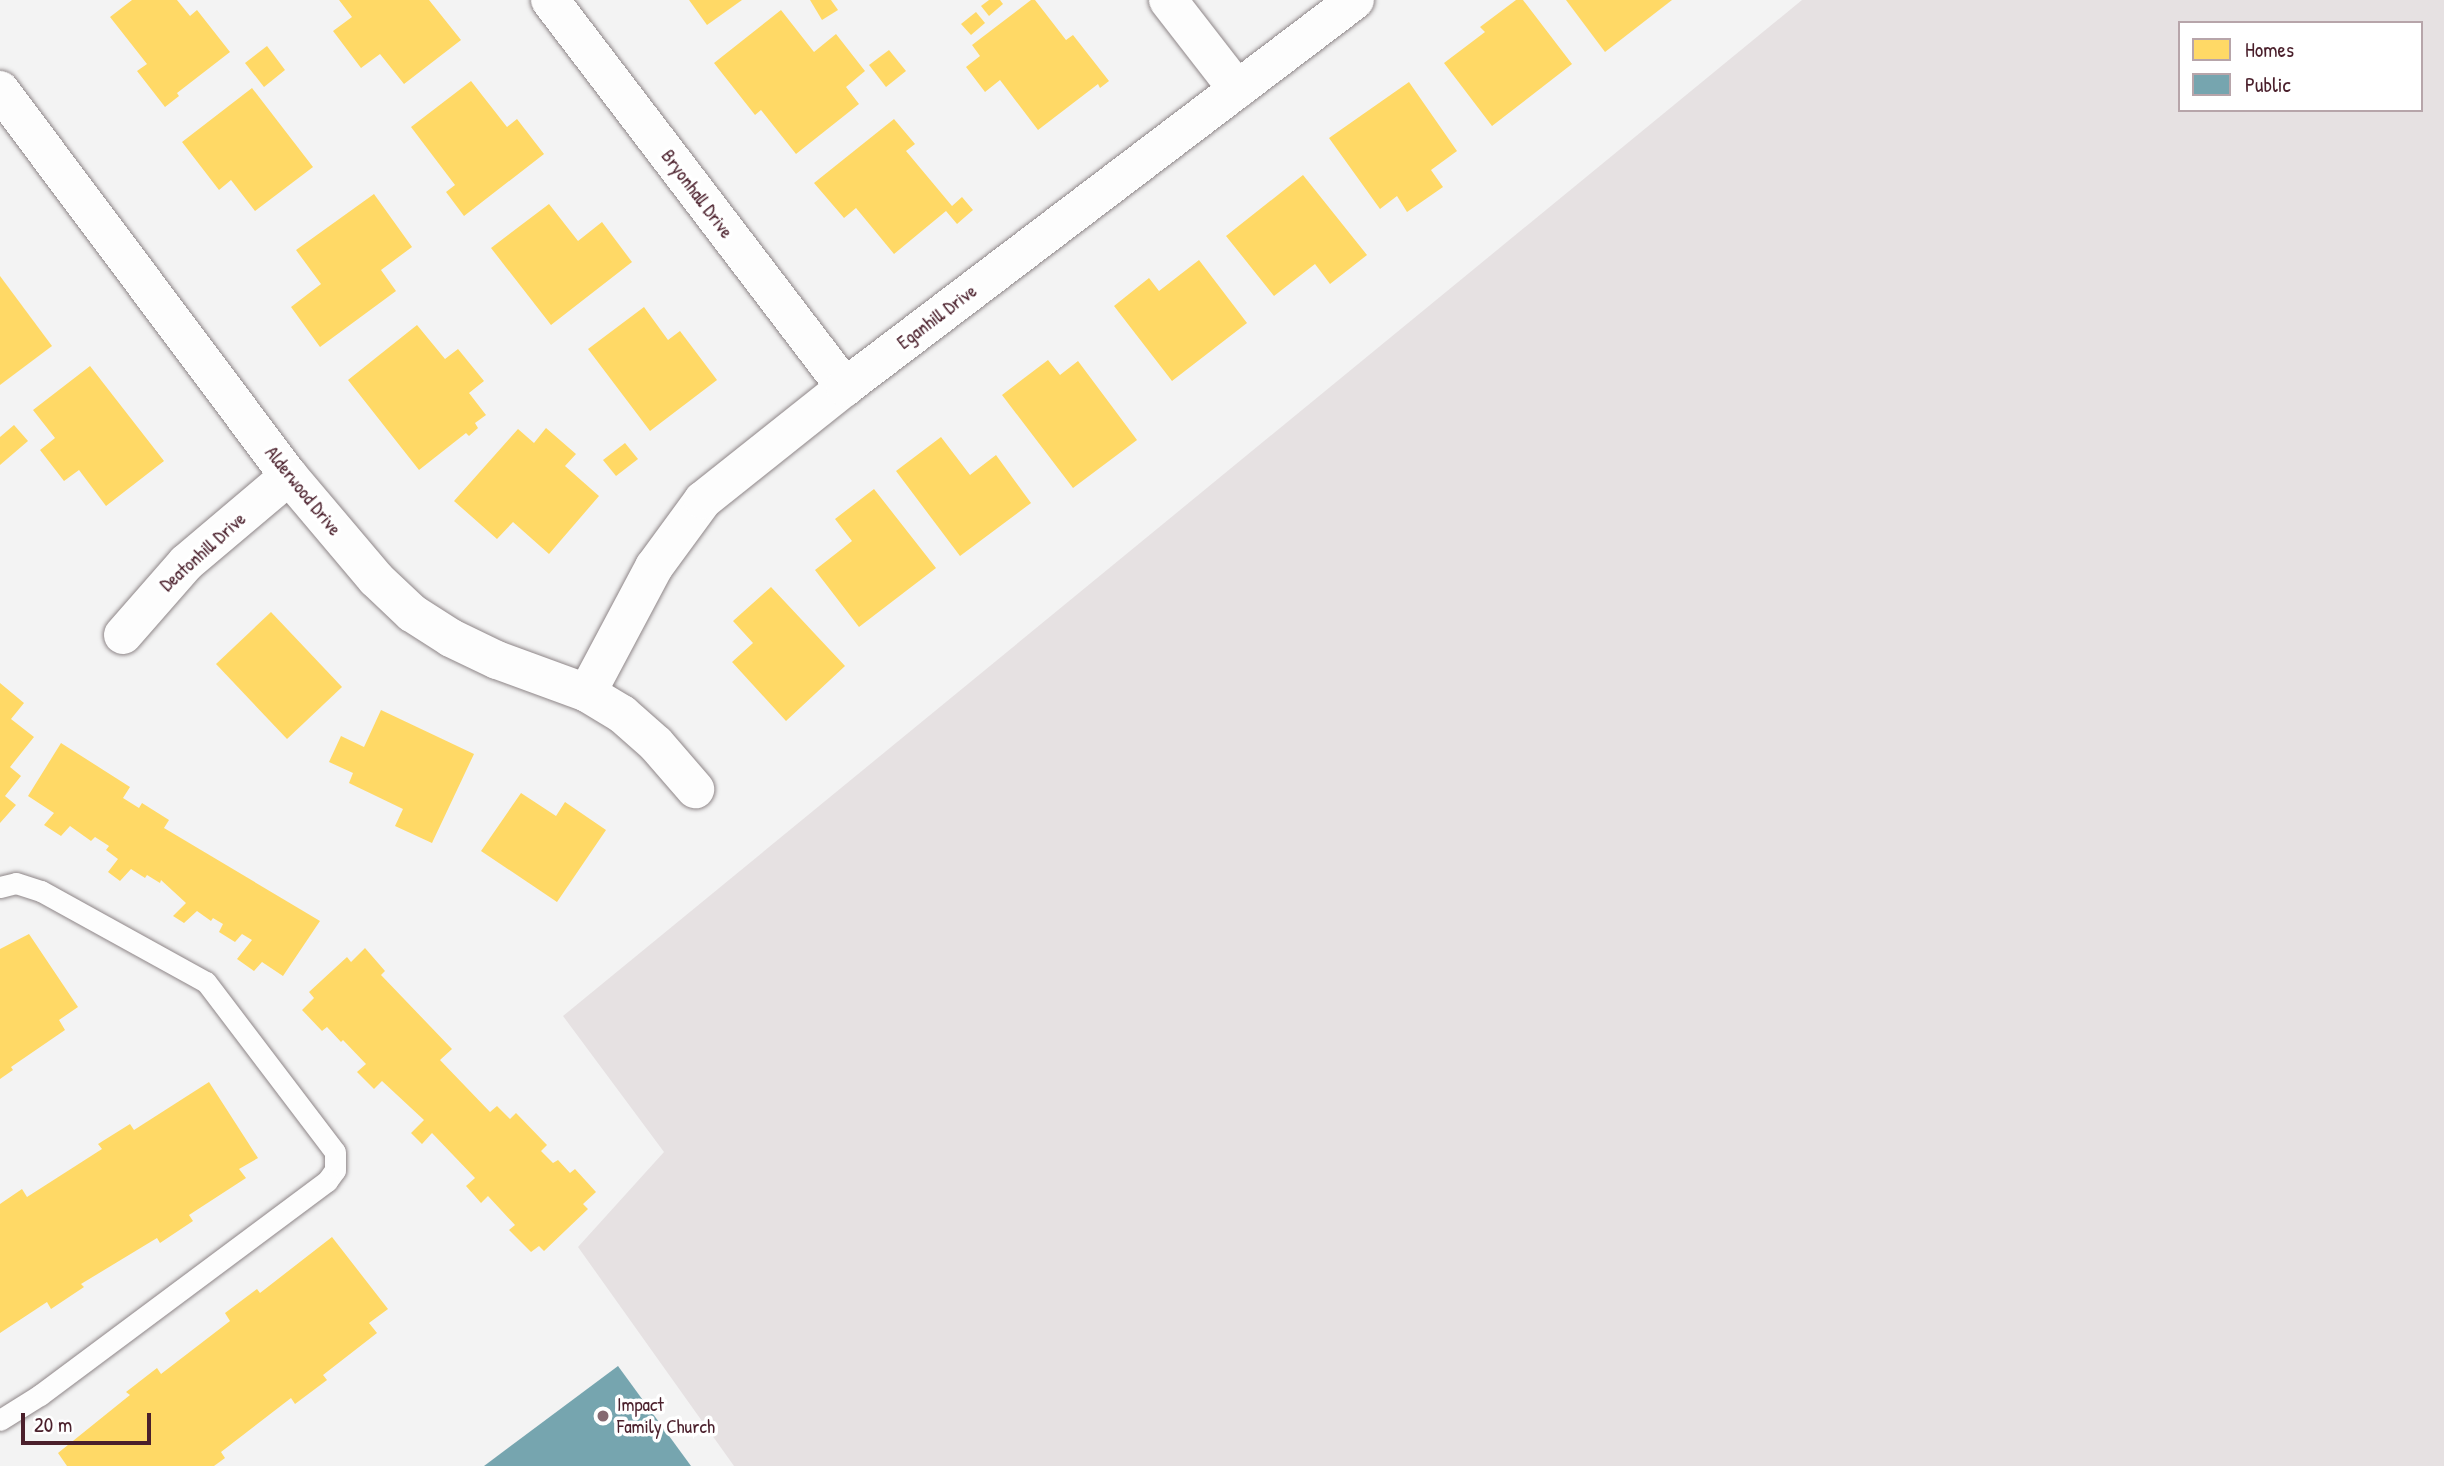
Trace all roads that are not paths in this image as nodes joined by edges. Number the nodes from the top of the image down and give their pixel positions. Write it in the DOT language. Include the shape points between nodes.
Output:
graph roads {
  1 [pos="550,0"];
  2 [pos="1168,0"];
  3 [pos="1355,0"];
  4 [pos="1237,89"];
  5 [pos="0,90"];
  6 [pos="845,387"];
  7 [pos="289,476"];
  8 [pos="123,635"];
  9 [pos="587,694"];
  10 [pos="695,789"];
  11 [pos="0,887"];
  12 [pos="0,1420"];
  1 -- 6 [label="street, Bryonhall Drive"];
  2 -- 4 [label="street"];
  3 -- 4 [label="street, Eganhill Drive"];
  4 -- 6 [label="street, Eganhill Drive"];
  5 -- 7 [label="street, Alderwood Drive"];
  6 -- 9 [label="street, Eganhill Drive" via="703,500 654,568"];
  7 -- 8 [label="street, Deatonhill Drive" via="186,563"];
  7 -- 9 [label="street, Alderwood Drive" via="376,579 412,613 497,660"];
  9 -- 10 [label="street, Alderwood Drive" via="622,715 656,744"];
  11 -- 12 [label="lane" via="16,883 41,891 206,982 335,1152 335,1170 327,1181"];
}
